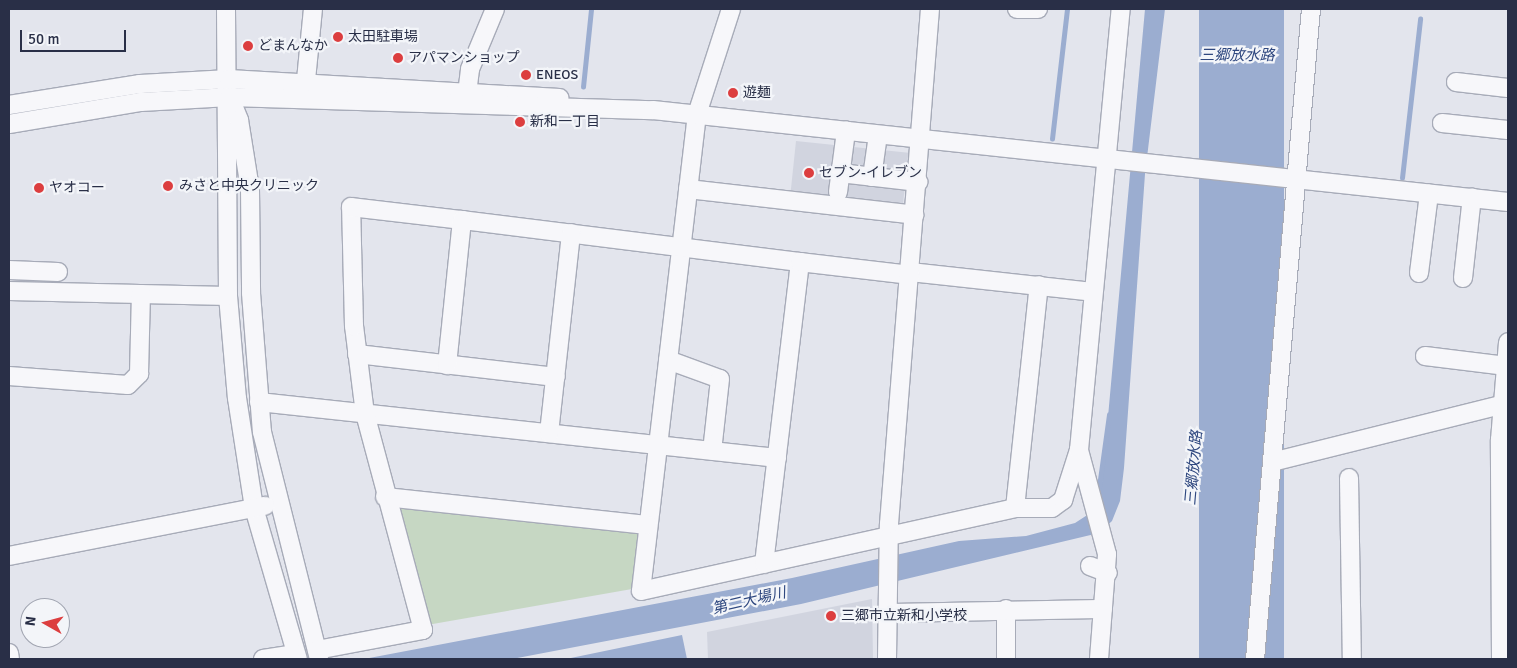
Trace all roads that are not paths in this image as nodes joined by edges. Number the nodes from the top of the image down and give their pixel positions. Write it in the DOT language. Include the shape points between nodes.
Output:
graph roads {
  1 [pos="226,9"];
  2 [pos="313,9"];
  3 [pos="494,9"];
  4 [pos="731,9"];
  5 [pos="930,9"];
  6 [pos="1017,9"];
  7 [pos="1038,9"];
  8 [pos="1121,9"];
  9 [pos="1311,9"];
  10 [pos="229,79"];
  11 [pos="306,80"];
  12 [pos="1456,82"];
  13 [pos="1508,88"];
  14 [pos="230,97"];
  15 [pos="466,99"];
  16 [pos="9,105"];
  17 [pos="697,114"];
  18 [pos="1442,123"];
  19 [pos="9,124"];
  20 [pos="1508,130"];
  21 [pos="846,131"];
  22 [pos="878,134"];
  23 [pos="920,139"];
  24 [pos="1109,160"];
  25 [pos="840,173"];
  26 [pos="872,177"];
  27 [pos="1296,181"];
  28 [pos="918,182"];
  29 [pos="688,189"];
  30 [pos="838,192"];
  31 [pos="1429,194"];
  32 [pos="1472,197"];
  33 [pos="1508,202"];
  34 [pos="915,216"];
  35 [pos="462,220"];
  36 [pos="571,233"];
  37 [pos="681,245"];
  38 [pos="800,262"];
  39 [pos="9,270"];
  40 [pos="58,272"];
  41 [pos="910,273"];
  42 [pos="1419,273"];
  43 [pos="1463,278"];
  44 [pos="1039,285"];
  45 [pos="9,291"];
  46 [pos="1093,292"];
  47 [pos="141,294"];
  48 [pos="228,296"];
  49 [pos="1508,342"];
  50 [pos="357,354"];
  51 [pos="1424,356"];
  52 [pos="668,360"];
  53 [pos="447,365"];
  54 [pos="1506,366"];
  55 [pos="9,376"];
  56 [pos="556,377"];
  57 [pos="258,402"];
  58 [pos="1505,404"];
  59 [pos="365,414"];
  60 [pos="550,433"];
  61 [pos="659,444"];
  62 [pos="1079,450"];
  63 [pos="712,451"];
  64 [pos="777,458"];
  65 [pos="1272,462"];
  66 [pos="1350,478"];
  67 [pos="385,497"];
  68 [pos="278,504"];
  69 [pos="254,508"];
  70 [pos="1015,508"];
  71 [pos="648,526"];
  72 [pos="888,541"];
  73 [pos="1505,541"];
  74 [pos="9,556"];
  75 [pos="764,564"];
  76 [pos="1090,566"];
  77 [pos="1108,573"];
  78 [pos="1006,609"];
  79 [pos="1103,609"];
  80 [pos="888,613"];
  81 [pos="9,653"];
  82 [pos="318,655"];
  83 [pos="297,656"];
  84 [pos="10,659"];
  85 [pos="263,659"];
  86 [pos="887,659"];
  87 [pos="1006,659"];
  88 [pos="1099,659"];
  89 [pos="1255,659"];
  90 [pos="1352,659"];
  91 [pos="1501,659"];
  1 -- 10 [label="street"];
  2 -- 11 [label="street"];
  3 -- 15 [label="street" via="470,69"];
  4 -- 17 [label="street"];
  5 -- 23 [label="street"];
  6 -- 7 [label="street"];
  8 -- 24 [label="street"];
  9 -- 27 [label="street"];
  10 -- 11 [label="street"];
  10 -- 14 [label="street"];
  10 -- 16 [label="street" via="140,84"];
  11 -- 15 [label="street"];
  12 -- 13 [label="street"];
  14 -- 15 [label="street"];
  14 -- 19 [label="street" via="141,102"];
  14 -- 48 [label="street"];
  14 -- 57 [label="street" via="239,120 250,189"];
  15 -- 17 [label="street"];
  17 -- 21 [label="street"];
  17 -- 29 [label="street"];
  18 -- 20 [label="street"];
  21 -- 22 [label="street"];
  21 -- 25 [label="street"];
  22 -- 23 [label="street"];
  22 -- 26 [label="street"];
  23 -- 24 [label="street"];
  23 -- 28 [label="street"];
  24 -- 27 [label="street"];
  24 -- 46 [label="street"];
  25 -- 26 [label="street"];
  25 -- 30 [label="street"];
  26 -- 28 [label="street"];
  27 -- 31 [label="street"];
  27 -- 65 [label="street"];
  28 -- 34 [label="street"];
  29 -- 34 [label="street"];
  29 -- 37 [label="street"];
  31 -- 32 [label="street"];
  31 -- 42 [label="street"];
  32 -- 33 [label="street"];
  32 -- 43 [label="street"];
  34 -- 41 [label="street"];
  35 -- 36 [label="street"];
  35 -- 50 [label="street" via="351,207"];
  35 -- 53 [label="street"];
  36 -- 37 [label="street"];
  36 -- 56 [label="street"];
  37 -- 38 [label="street"];
  37 -- 52 [label="street"];
  38 -- 41 [label="street"];
  38 -- 64 [label="street"];
  39 -- 40 [label="street"];
  41 -- 44 [label="street"];
  41 -- 72 [label="street"];
  44 -- 46 [label="street"];
  44 -- 70 [label="street"];
  45 -- 47 [label="street"];
  46 -- 62 [label="street"];
  47 -- 48 [label="street"];
  47 -- 55 [label="street" via="139,374 128,385"];
  48 -- 69 [label="street" via="241,435"];
  49 -- 54 [label="street"];
  50 -- 53 [label="street"];
  50 -- 59 [label="street"];
  51 -- 54 [label="street"];
  52 -- 61 [label="street"];
  52 -- 63 [label="street" via="720,379"];
  53 -- 56 [label="street"];
  54 -- 58 [label="street"];
  56 -- 60 [label="street"];
  57 -- 59 [label="street"];
  57 -- 68 [label="street"];
  58 -- 65 [label="street"];
  58 -- 73 [label="street" via="1500,440"];
  59 -- 60 [label="street"];
  59 -- 67 [label="street"];
  60 -- 61 [label="street"];
  61 -- 63 [label="street"];
  61 -- 71 [label="street"];
  62 -- 70 [label="street" via="1063,500 1052,508"];
  62 -- 77 [label="street" via="1103,535"];
  63 -- 64 [label="street"];
  64 -- 75 [label="street"];
  65 -- 89 [label="street"];
  66 -- 90 [label="street"];
  67 -- 71 [label="street"];
  67 -- 82 [label="street" via="423,630"];
  68 -- 69 [label="street"];
  68 -- 82 [label="street"];
  69 -- 74 [label="street"];
  69 -- 83 [label="street"];
  70 -- 72 [label="street"];
  71 -- 75 [label="street" via="641,591"];
  72 -- 75 [label="street"];
  72 -- 80 [label="street"];
  73 -- 91 [label="street"];
  76 -- 77 [label="street"];
  77 -- 79 [label="street"];
  78 -- 79 [label="street"];
  78 -- 80 [label="street"];
  78 -- 87 [label="street"];
  79 -- 88 [label="street"];
  80 -- 86 [label="street"];
  81 -- 84 [label="street"];
  83 -- 85 [label="street"];
}
